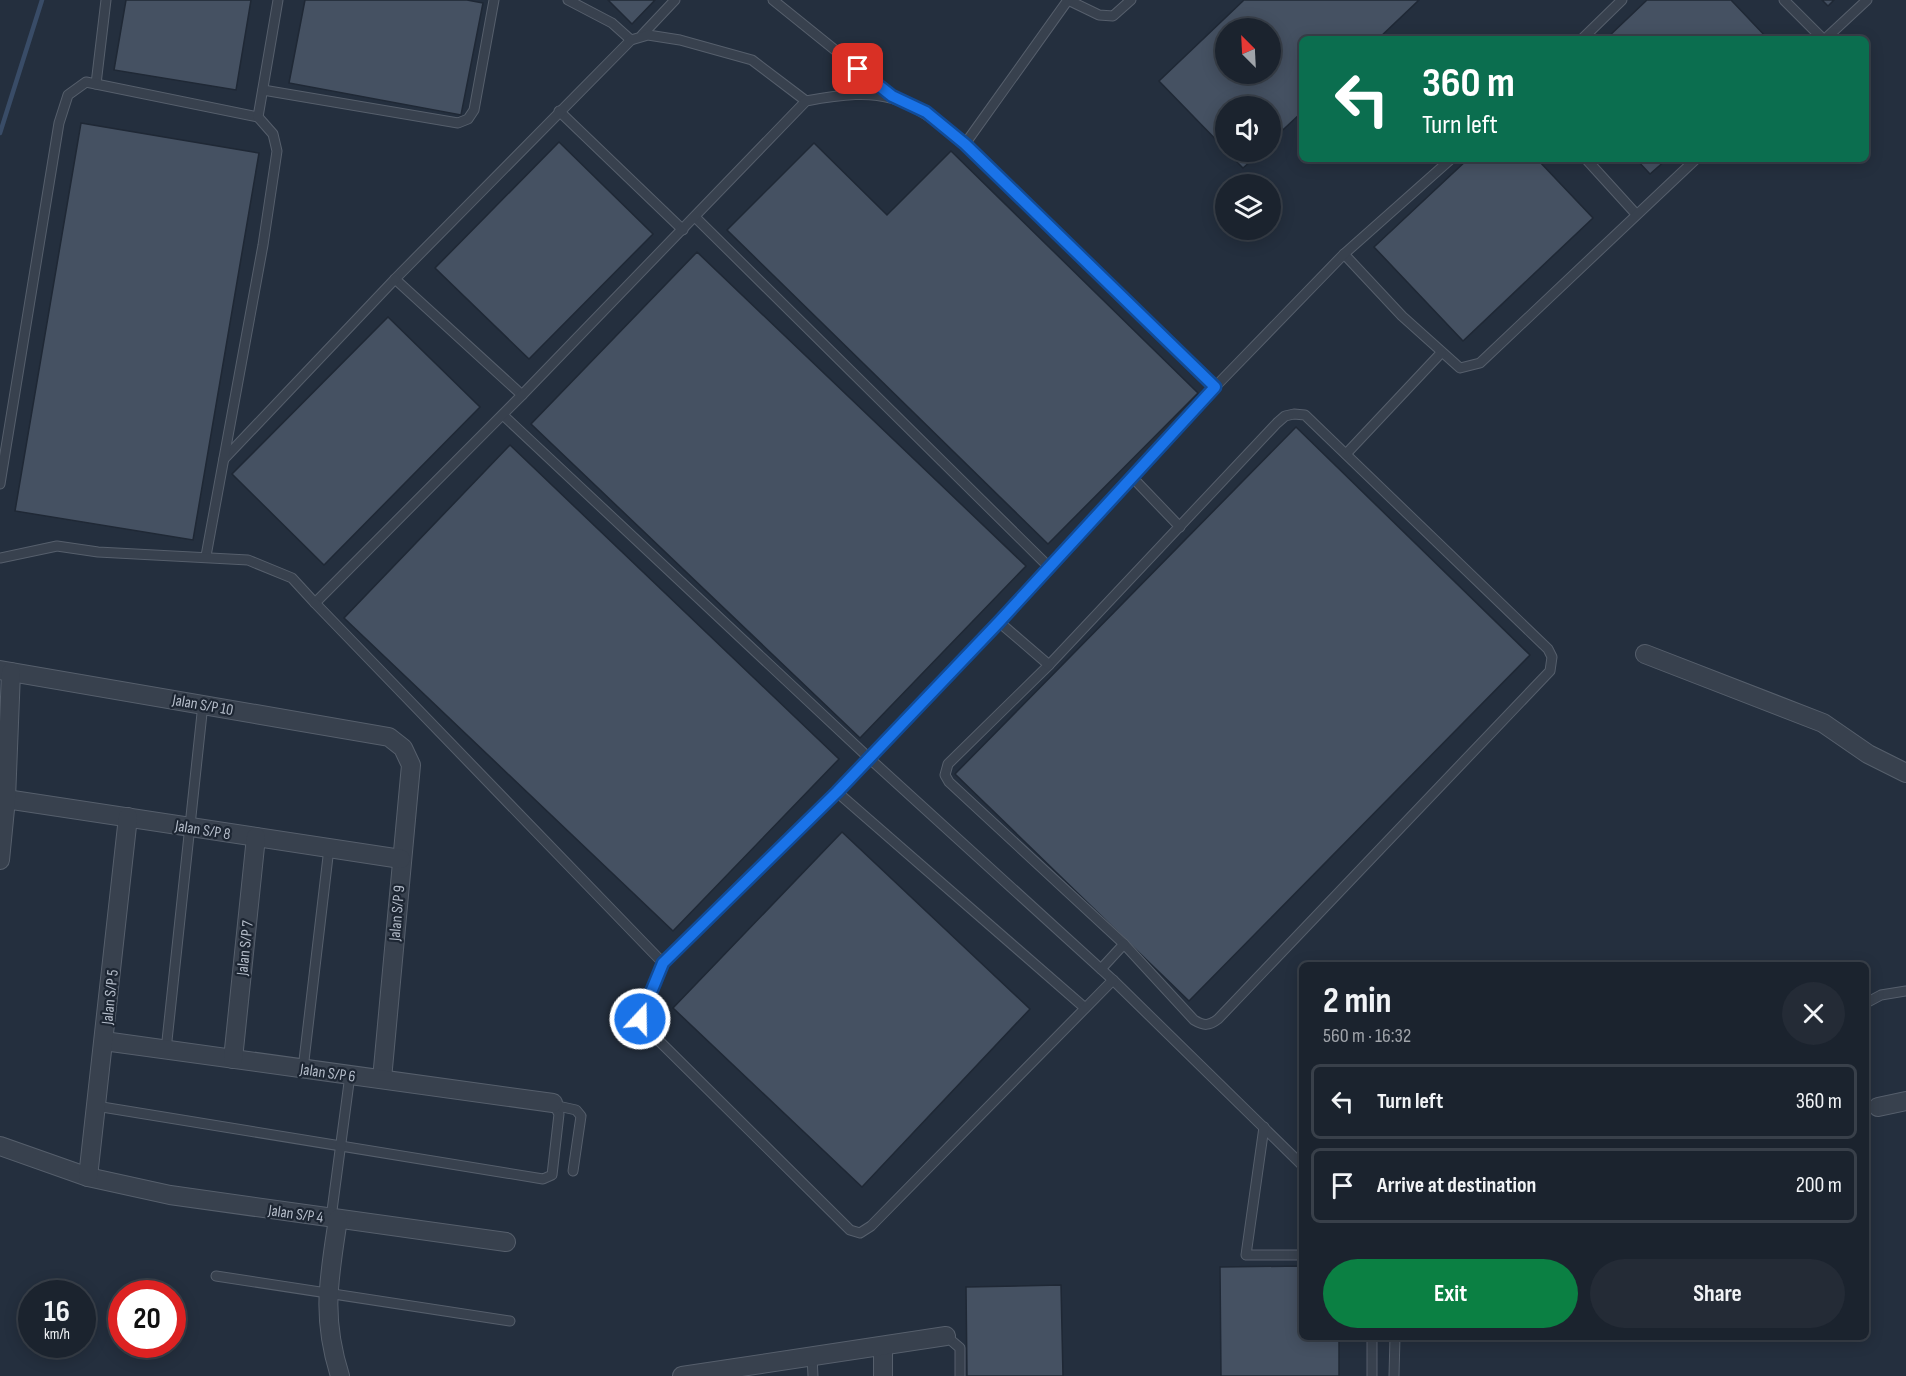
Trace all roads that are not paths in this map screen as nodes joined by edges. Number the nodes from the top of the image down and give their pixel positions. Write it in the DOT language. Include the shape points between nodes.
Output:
graph roads {
  1 [pos="106,0"];
  2 [pos="278,0"];
  3 [pos="494,0"];
  4 [pos="675,0"];
  5 [pos="773,0"];
  6 [pos="1068,0"];
  7 [pos="1131,0"];
  8 [pos="1622,0"];
  9 [pos="1784,0"];
  10 [pos="1867,0"];
  11 [pos="574,1"];
  12 [pos="642,35"];
  13 [pos="1585,36"];
  14 [pos="1821,36"];
  15 [pos="1827,36"];
  16 [pos="632,40"];
  17 [pos="96,84"];
  18 [pos="263,90"];
  19 [pos="892,96"];
  20 [pos="806,101"];
  21 [pos="559,111"];
  22 [pos="258,117"];
  23 [pos="965,144"];
  24 [pos="1448,162"];
  25 [pos="1589,162"];
  26 [pos="1693,162"];
  27 [pos="1636,214"];
  28 [pos="695,217"];
  29 [pos="683,230"];
  30 [pos="1344,254"];
  31 [pos="395,279"];
  32 [pos="1441,353"];
  33 [pos="1215,387"];
  34 [pos="522,395"];
  35 [pos="503,415"];
  36 [pos="1346,454"];
  37 [pos="224,459"];
  38 [pos="1133,478"];
  39 [pos="0,484"];
  40 [pos="1180,527"];
  41 [pos="206,556"];
  42 [pos="0,558"];
  43 [pos="1048,567"];
  44 [pos="315,603"];
  45 [pos="999,622"];
  46 [pos="1646,654"];
  47 [pos="1049,665"];
  48 [pos="6,671"];
  49 [pos="203,704"];
  50 [pos="403,748"];
  51 [pos="869,758"];
  52 [pos="1906,773"];
  53 [pos="837,792"];
  54 [pos="6,799"];
  55 [pos="128,817"];
  56 [pos="189,827"];
  57 [pos="256,837"];
  58 [pos="329,848"];
  59 [pos="401,859"];
  60 [pos="0,860"];
  61 [pos="1124,944"];
  62 [pos="663,963"];
  63 [pos="1101,969"];
  64 [pos="1113,980"];
  65 [pos="1906,991"];
  66 [pos="1869,1001"];
  67 [pos="1086,1008"];
  68 [pos="104,1041"];
  69 [pos="166,1050"];
  70 [pos="233,1059"];
  71 [pos="303,1069"];
  72 [pos="350,1075"];
  73 [pos="382,1079"];
  74 [pos="1906,1101"];
  75 [pos="555,1104"];
  76 [pos="96,1107"];
  77 [pos="1878,1107"];
  78 [pos="1264,1127"];
  79 [pos="0,1146"];
  80 [pos="340,1148"];
  81 [pos="1299,1162"];
  82 [pos="573,1171"];
  83 [pos="88,1177"];
  84 [pos="334,1219"];
  85 [pos="506,1242"];
  86 [pos="1299,1256"];
  87 [pos="216,1276"];
  88 [pos="327,1294"];
  89 [pos="510,1321"];
  90 [pos="946,1336"];
  91 [pos="1371,1340"];
  92 [pos="1395,1340"];
  93 [pos="883,1346"];
  94 [pos="812,1357"];
  95 [pos="734,1372"];
  96 [pos="340,1376"];
  97 [pos="682,1376"];
  98 [pos="813,1376"];
  99 [pos="883,1376"];
  100 [pos="960,1376"];
  101 [pos="1372,1376"];
  102 [pos="1394,1376"];
  1 -- 17 [label="lane"];
  2 -- 18 [label="lane"];
  3 -- 18 [label="lane" via="474,110 468,119 458,123"];
  4 -- 12 [label="lane"];
  5 -- 19 [label="lane"];
  6 -- 7 [label="lane" via="1099,15 1113,16"];
  6 -- 23 [label="lane"];
  8 -- 13 [label="lane"];
  9 -- 14 [label="lane"];
  10 -- 15 [label="lane"];
  11 -- 16 [label="lane"];
  12 -- 16 [label="lane"];
  12 -- 20 [label="lane" via="680,40 752,60"];
  16 -- 21 [label="lane"];
  17 -- 22 [label="lane"];
  17 -- 39 [label="lane" via="86,82 68,95 59,123"];
  18 -- 22 [label="lane"];
  19 -- 20 [label="lane" via="843,94"];
  19 -- 23 [label="lane" via="926,112"];
  20 -- 28 [label="lane"];
  21 -- 29 [label="lane"];
  21 -- 31 [label="lane"];
  22 -- 37 [label="lane" via="273,134 277,151"];
  23 -- 33 [label="lane"];
  24 -- 30 [label="lane"];
  25 -- 27 [label="lane"];
  26 -- 27 [label="lane"];
  27 -- 32 [label="lane" via="1480,363 1460,368"];
  28 -- 29 [label="lane"];
  28 -- 43 [label="lane"];
  29 -- 34 [label="lane"];
  30 -- 32 [label="lane"];
  30 -- 33 [label="lane"];
  31 -- 34 [label="lane"];
  31 -- 37 [label="lane"];
  32 -- 36 [label="lane"];
  33 -- 38 [label="lane"];
  34 -- 35 [label="lane"];
  35 -- 44 [label="lane"];
  35 -- 51 [label="lane"];
  36 -- 40 [label="lane" via="1305,415 1285,416"];
  36 -- 61 [label="lane" via="1548,649 1552,657 1550,671 1210,1025 1194,1020"];
  37 -- 41 [label="lane"];
  38 -- 40 [label="lane"];
  38 -- 43 [label="lane"];
  40 -- 47 [label="lane"];
  41 -- 42 [label="lane" via="98,552 57,546"];
  41 -- 44 [label="lane" via="248,560 292,578"];
  43 -- 45 [label="lane"];
  44 -- 62 [label="lane"];
  45 -- 47 [label="lane"];
  45 -- 51 [label="lane"];
  46 -- 52 [label="street" via="1823,723 1868,754"];
  47 -- 61 [label="lane" via="948,764 945,775"];
  48 -- 49 [label="street, Jalan S/P 10"];
  48 -- 54 [label="street"];
  49 -- 50 [label="street, Jalan S/P 10" via="389,737"];
  49 -- 56 [label="lane"];
  50 -- 59 [label="street, Jalan S/P 9" via="411,765"];
  51 -- 53 [label="lane"];
  51 -- 63 [label="lane"];
  53 -- 62 [label="lane"];
  53 -- 67 [label="lane"];
  54 -- 55 [label="street, Jalan S/P 8"];
  54 -- 60 [label="street"];
  55 -- 56 [label="street, Jalan S/P 8"];
  55 -- 68 [label="street, Jalan S/P 5"];
  56 -- 57 [label="street, Jalan S/P 8"];
  56 -- 69 [label="lane"];
  57 -- 58 [label="street, Jalan S/P 8"];
  57 -- 70 [label="street, Jalan S/P 7"];
  58 -- 59 [label="street, Jalan S/P 8"];
  58 -- 71 [label="lane"];
  59 -- 73 [label="street, Jalan S/P 9"];
  61 -- 63 [label="lane"];
  62 -- 67 [label="lane" via="642,1011 643,1025 850,1230 861,1233"];
  63 -- 64 [label="lane"];
  64 -- 67 [label="lane"];
  64 -- 78 [label="lane"];
  65 -- 66 [label="lane"];
  68 -- 69 [label="street, Jalan S/P 6"];
  68 -- 76 [label="street, Jalan S/P 5"];
  69 -- 70 [label="street, Jalan S/P 6"];
  70 -- 71 [label="street, Jalan S/P 6"];
  71 -- 72 [label="street, Jalan S/P 6"];
  72 -- 73 [label="street, Jalan S/P 6"];
  72 -- 80 [label="lane"];
  73 -- 75 [label="street, Jalan S/P 6"];
  74 -- 77 [label="street"];
  75 -- 80 [label="lane" via="559,1114 552,1175 548,1178"];
  75 -- 82 [label="lane" via="576,1110 581,1116"];
  76 -- 80 [label="lane"];
  76 -- 83 [label="street, Jalan S/P 5"];
  78 -- 81 [label="lane"];
  78 -- 86 [label="lane" via="1246,1255"];
  79 -- 83 [label="street, Jalan S/P 4"];
  80 -- 84 [label="lane"];
  83 -- 84 [label="street, Jalan S/P 4" via="170,1195"];
  84 -- 85 [label="street, Jalan S/P 4"];
  84 -- 88 [label="street"];
  87 -- 88 [label="lane"];
  88 -- 89 [label="lane"];
  88 -- 96 [label="street" via="327,1329"];
  90 -- 93 [label="street"];
  90 -- 100 [label="lane" via="960,1348"];
  91 -- 101 [label="lane"];
  92 -- 102 [label="lane"];
  93 -- 94 [label="street"];
  93 -- 99 [label="street"];
  94 -- 95 [label="street"];
  94 -- 98 [label="lane"];
  95 -- 97 [label="street"];
}
